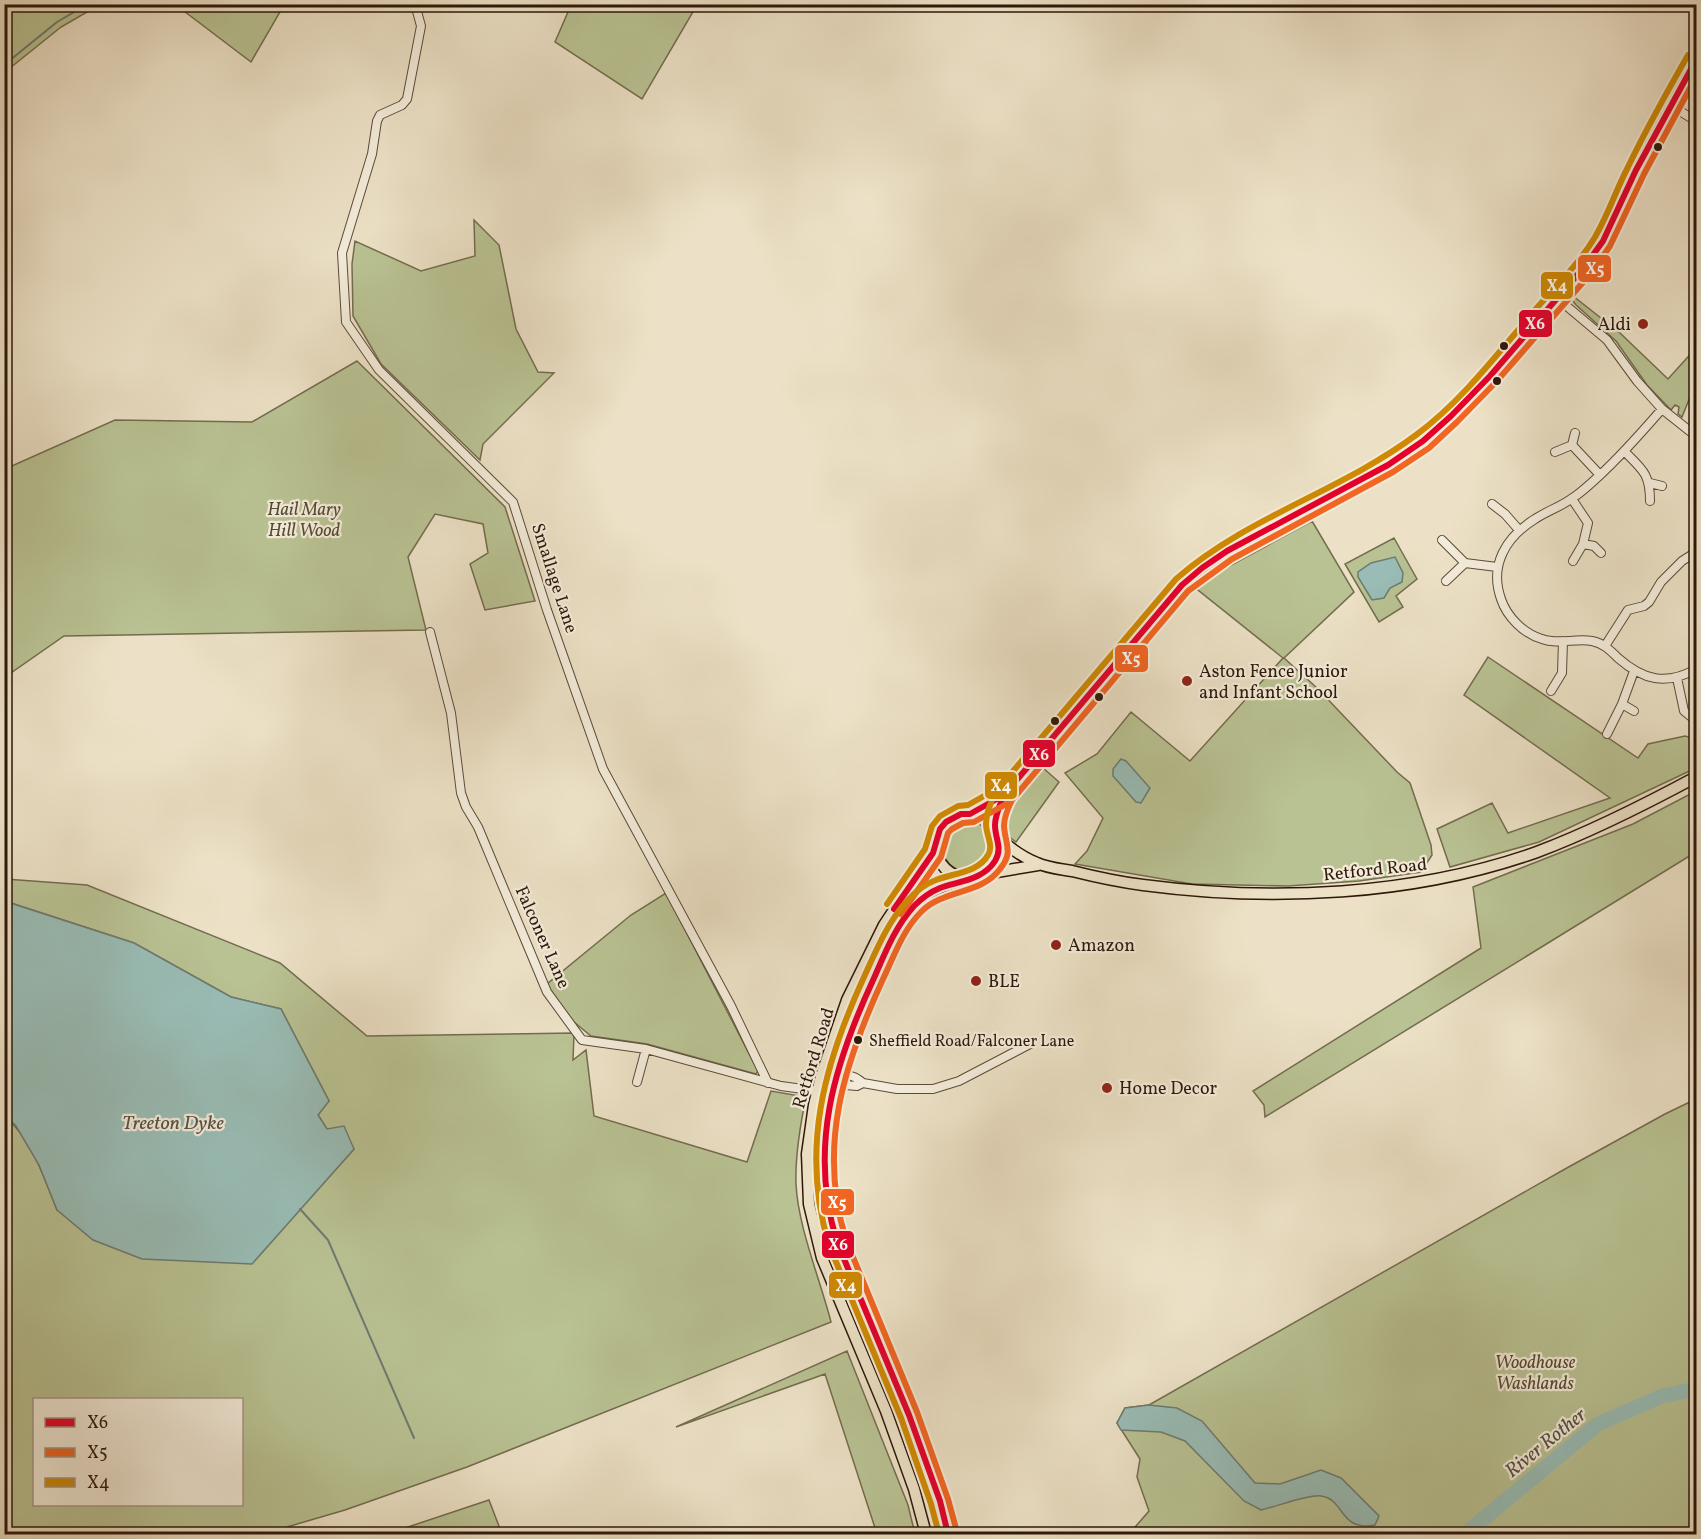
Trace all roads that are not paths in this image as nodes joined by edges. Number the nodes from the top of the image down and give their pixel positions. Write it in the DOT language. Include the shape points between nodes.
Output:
graph roads {
  1 [pos="415,4"];
  2 [pos="1696,60"];
  3 [pos="1670,105"];
  4 [pos="1696,121"];
  5 [pos="1557,298"];
  6 [pos="1662,409"];
  7 [pos="1575,433"];
  8 [pos="1696,436"];
  9 [pos="1572,445"];
  10 [pos="1624,451"];
  11 [pos="1556,452"];
  12 [pos="1600,475"];
  13 [pos="1650,483"];
  14 [pos="1662,486"];
  15 [pos="1572,499"];
  16 [pos="1650,501"];
  17 [pos="1492,504"];
  18 [pos="1519,530"];
  19 [pos="1442,540"];
  20 [pos="1583,543"];
  21 [pos="1696,552"];
  22 [pos="1601,553"];
  23 [pos="1574,561"];
  24 [pos="1465,564"];
  25 [pos="1497,567"];
  26 [pos="1446,580"];
  27 [pos="430,632"];
  28 [pos="1563,641"];
  29 [pos="1605,646"];
  30 [pos="1696,669"];
  31 [pos="1634,671"];
  32 [pos="1677,678"];
  33 [pos="1551,691"];
  34 [pos="1622,704"];
  35 [pos="1634,711"];
  36 [pos="1695,720"];
  37 [pos="1607,734"];
  38 [pos="1696,777"];
  39 [pos="1004,795"];
  40 [pos="970,814"];
  41 [pos="997,833"];
  42 [pos="936,846"];
  43 [pos="1040,864"];
  44 [pos="976,876"];
  45 [pos="1030,1044"];
  46 [pos="646,1049"];
  47 [pos="821,1076"];
  48 [pos="637,1082"];
  49 [pos="768,1083"];
  50 [pos="834,1083"];
  51 [pos="817,1090"];
  52 [pos="926,1534"];
  53 [pos="948,1534"];
  1 -- 49 [label="street, Smallage Lane" via="421,26 407,99 380,115 377,121 372,154 342,253 346,322 379,370 513,502 603,769 731,1006"];
  2 -- 3 [label="street"];
  3 -- 4 [label="street"];
  3 -- 5 [label="street" via="1604,241"];
  5 -- 6 [label="street" via="1607,340"];
  5 -- 39 [label="street" via="1490,376 1423,441 1388,465 1227,551 1182,585"];
  6 -- 8 [label="street"];
  6 -- 10 [label="street"];
  7 -- 9 [label="street"];
  9 -- 11 [label="street"];
  9 -- 12 [label="street"];
  10 -- 12 [label="street"];
  10 -- 13 [label="street"];
  12 -- 15 [label="street"];
  13 -- 14 [label="street"];
  13 -- 16 [label="street"];
  15 -- 18 [label="street"];
  15 -- 20 [label="street" via="1588,523"];
  17 -- 18 [label="street"];
  18 -- 25 [label="street" via="1504,548"];
  19 -- 24 [label="street"];
  20 -- 22 [label="street"];
  20 -- 23 [label="street"];
  21 -- 29 [label="street" via="1661,582 1649,602 1628,610"];
  24 -- 25 [label="street"];
  24 -- 26 [label="street"];
  25 -- 28 [label="street" via="1499,594 1511,617 1538,638"];
  27 -- 46 [label="street, Falconer Lane" via="451,713 461,793 546,992 585,1041"];
  28 -- 29 [label="street" via="1589,640"];
  28 -- 33 [label="street" via="1562,673"];
  29 -- 31 [label="street"];
  30 -- 32 [label="street"];
  31 -- 32 [label="street" via="1653,678"];
  31 -- 34 [label="street"];
  32 -- 36 [label="street" via="1684,711"];
  34 -- 35 [label="street"];
  34 -- 37 [label="street"];
  38 -- 43 [label="main road, Retford Road" via="1623,817 1536,852 1446,878 1347,891 1243,895 1119,882"];
  39 -- 40 [label="street"];
  39 -- 41 [label="street" via="997,809"];
  40 -- 41 [label="main road" via="988,821"];
  40 -- 42 [label="main road" via="946,822"];
  41 -- 43 [label="main road, Retford Road" via="1013,850"];
  41 -- 44 [label="main road" via="998,855 989,870"];
  42 -- 44 [label="main road" via="947,870 962,877"];
  42 -- 47 [label="main road, Retford Road" via="867,958 843,1011"];
  43 -- 44 [label="main road, Retford Road"];
  44 -- 50 [label="main road, Retford Road" via="932,891 904,920 864,998"];
  45 -- 50 [label="street, Falconer Lane" via="959,1081 933,1089 897,1089 863,1083 857,1077"];
  46 -- 48 [label="street"];
  46 -- 49 [label="street, Falconer Lane"];
  47 -- 50 [label="street"];
  47 -- 51 [label="main road, Retford Road"];
  49 -- 51 [label="street, Falconer Lane"];
  50 -- 51 [label="street, Falconer Lane"];
  50 -- 53 [label="main road, Retford Road" via="825,1137 825,1192 838,1244 910,1415"];
  51 -- 52 [label="main road, Retford Road" via="807,1154 814,1229 914,1489"];
}
